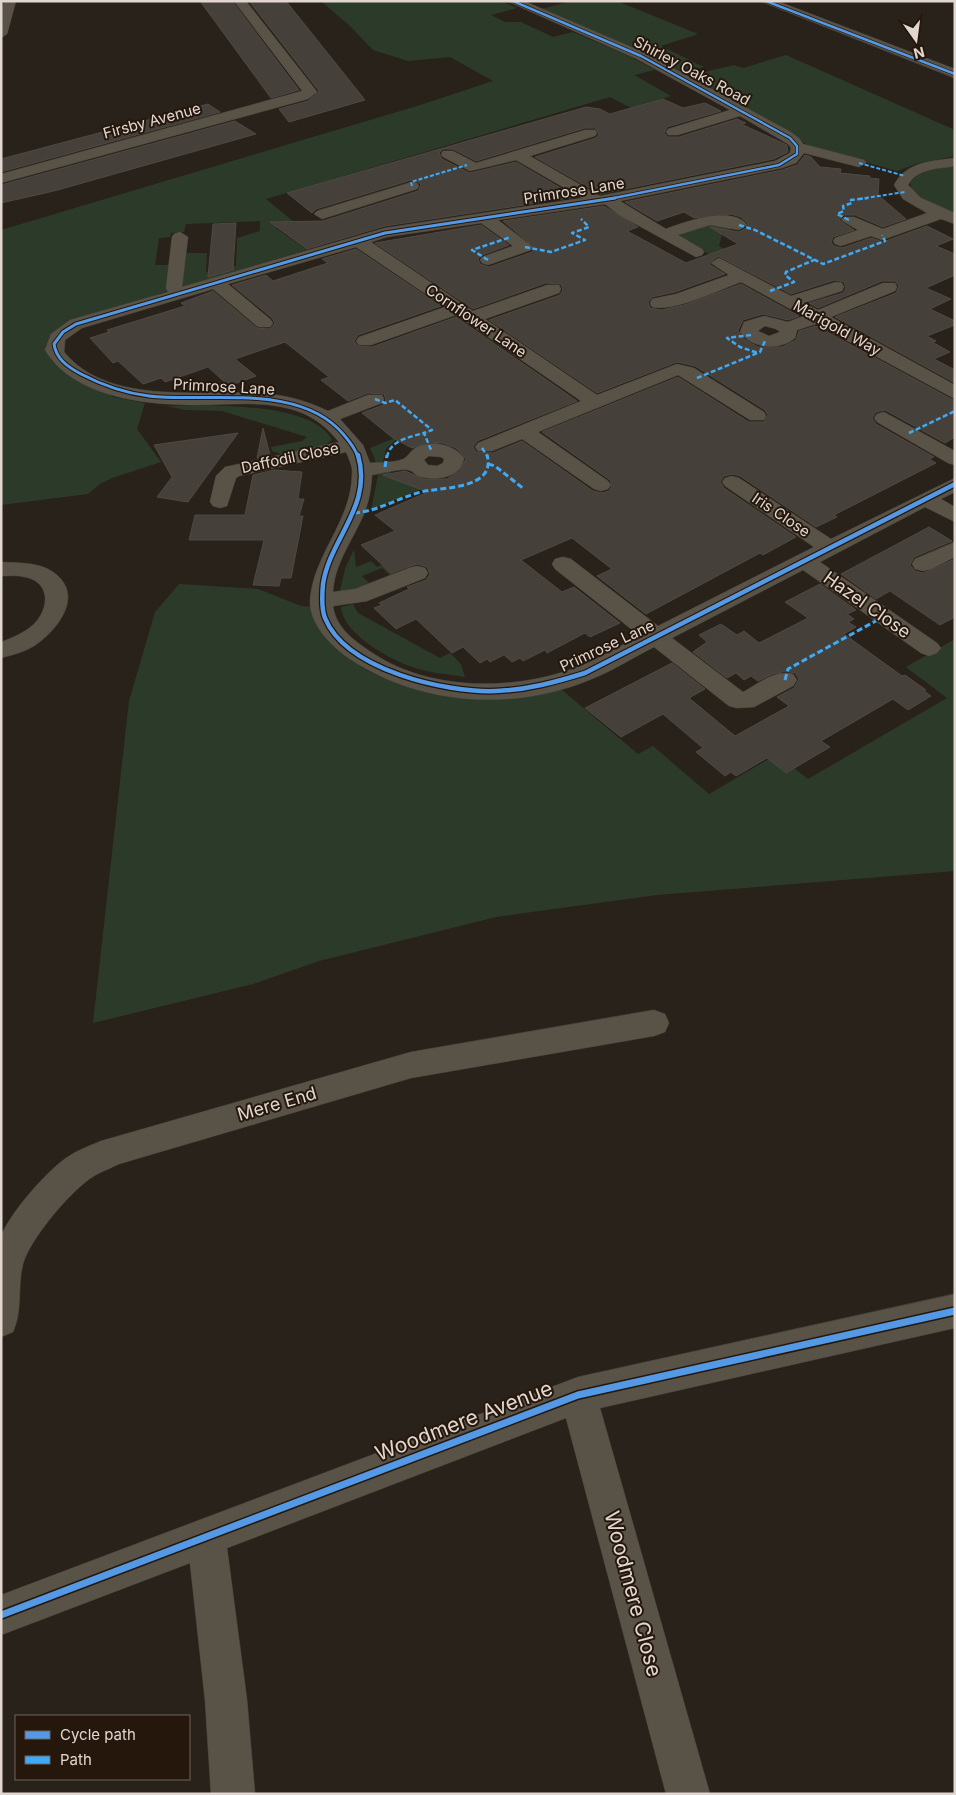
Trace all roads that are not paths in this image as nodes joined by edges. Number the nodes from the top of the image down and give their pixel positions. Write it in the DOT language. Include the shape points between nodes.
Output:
graph roads {
  1 [pos="10,1"];
  2 [pos="240,1"];
  3 [pos="514,1"];
  4 [pos="766,1"];
  5 [pos="1,34"];
  6 [pos="955,74"];
  7 [pos="741,111"];
  8 [pos="673,132"];
  9 [pos="590,133"];
  10 [pos="798,148"];
  11 [pos="448,154"];
  12 [pos="518,155"];
  13 [pos="955,162"];
  14 [pos="859,163"];
  15 [pos="1,179"];
  16 [pos="412,186"];
  17 [pos="368,200"];
  18 [pos="603,200"];
  19 [pos="322,214"];
  20 [pos="948,216"];
  21 [pos="483,217"];
  22 [pos="849,220"];
  23 [pos="740,225"];
  24 [pos="409,228"];
  25 [pos="870,231"];
  26 [pos="665,235"];
  27 [pos="180,237"];
  28 [pos="357,240"];
  29 [pos="841,241"];
  30 [pos="696,252"];
  31 [pos="488,260"];
  32 [pos="720,263"];
  33 [pos="742,276"];
  34 [pos="215,282"];
  35 [pos="836,287"];
  36 [pos="889,288"];
  37 [pos="553,289"];
  38 [pos="178,293"];
  39 [pos="788,302"];
  40 [pos="658,303"];
  41 [pos="464,314"];
  42 [pos="817,318"];
  43 [pos="264,324"];
  44 [pos="786,328"];
  45 [pos="365,341"];
  46 [pos="955,393"];
  47 [pos="375,399"];
  48 [pos="595,402"];
  49 [pos="757,416"];
  50 [pos="326,418"];
  51 [pos="884,418"];
  52 [pos="524,431"];
  53 [pos="353,445"];
  54 [pos="485,447"];
  55 [pos="955,459"];
  56 [pos="414,463"];
  57 [pos="362,470"];
  58 [pos="732,482"];
  59 [pos="955,484"];
  60 [pos="601,485"];
  61 [pos="926,499"];
  62 [pos="220,502"];
  63 [pos="955,516"];
  64 [pos="830,548"];
  65 [pos="955,548"];
  66 [pos="804,561"];
  67 [pos="563,564"];
  68 [pos="923,564"];
  69 [pos="1,569"];
  70 [pos="417,573"];
  71 [pos="321,601"];
  72 [pos="656,637"];
  73 [pos="929,648"];
  74 [pos="1,650"];
  75 [pos="785,680"];
  76 [pos="654,1023"];
  77 [pos="955,1311"];
  78 [pos="1,1320"];
  79 [pos="578,1394"];
  80 [pos="206,1536"];
  81 [pos="1,1615"];
  82 [pos="233,1794"];
  83 [pos="688,1794"];
  1 -- 5 [label="street"];
  2 -- 15 [label="street, Firsby Avenue" via="310,92"];
  3 -- 7 [label="street, Shirley Oaks Road" via="641,56"];
  4 -- 6 [label="street"];
  7 -- 8 [label="street"];
  7 -- 10 [label="street, Shirley Oaks Road" via="790,138"];
  9 -- 12 [label="street"];
  10 -- 14 [label="street"];
  10 -- 18 [label="street, Primrose Lane" via="795,157 779,165"];
  11 -- 12 [label="street" via="474,168"];
  12 -- 18 [label="street"];
  13 -- 20 [label="street" via="914,171 902,181 902,188 907,194"];
  16 -- 17 [label="street"];
  17 -- 19 [label="street"];
  17 -- 24 [label="street"];
  18 -- 21 [label="street, Primrose Lane"];
  18 -- 26 [label="street"];
  20 -- 25 [label="street" via="885,235"];
  21 -- 24 [label="street, Primrose Lane"];
  21 -- 31 [label="street" via="525,246"];
  22 -- 25 [label="street"];
  23 -- 26 [label="street" via="721,219 708,220"];
  24 -- 28 [label="street, Primrose Lane"];
  25 -- 29 [label="street"];
  26 -- 30 [label="street"];
  27 -- 38 [label="street" via="174,288"];
  28 -- 34 [label="street, Primrose Lane"];
  28 -- 41 [label="street, Cornflower Lane"];
  32 -- 33 [label="street, Marigold Way"];
  33 -- 39 [label="street, Marigold Way"];
  33 -- 40 [label="street"];
  34 -- 38 [label="street, Primrose Lane"];
  34 -- 43 [label="street"];
  35 -- 39 [label="street"];
  36 -- 42 [label="street"];
  37 -- 41 [label="street"];
  38 -- 50 [label="street, Primrose Lane" via="76,324 57,338 54,350 63,362 80,374 122,390 177,398 280,402"];
  39 -- 42 [label="street, Marigold Way"];
  41 -- 45 [label="street"];
  41 -- 48 [label="street, Cornflower Lane"];
  42 -- 44 [label="street"];
  42 -- 46 [label="street, Marigold Way"];
  47 -- 50 [label="street"];
  48 -- 49 [label="street" via="680,369"];
  48 -- 52 [label="street"];
  50 -- 53 [label="street, Primrose Lane" via="342,430"];
  51 -- 55 [label="street"];
  52 -- 54 [label="street"];
  52 -- 60 [label="street"];
  53 -- 57 [label="street, Primrose Lane"];
  53 -- 62 [label="street, Daffodil Close" via="232,471 226,476"];
  56 -- 57 [label="street"];
  57 -- 71 [label="street, Primrose Lane" via="358,502 329,565"];
  58 -- 64 [label="street, Iris Close"];
  59 -- 61 [label="street, Primrose Lane"];
  61 -- 63 [label="street"];
  61 -- 64 [label="street, Primrose Lane"];
  64 -- 66 [label="street, Primrose Lane"];
  65 -- 68 [label="street"];
  66 -- 72 [label="street, Primrose Lane"];
  66 -- 73 [label="street, Hazel Close"];
  67 -- 72 [label="street"];
  69 -- 74 [label="street" via="26,569 39,573 50,580 58,594 53,619 43,629"];
  70 -- 71 [label="street" via="359,596"];
  71 -- 72 [label="street, Primrose Lane" via="331,629 358,654 404,677 466,690 507,690 560,682"];
  72 -- 75 [label="street" via="737,700 746,701"];
  76 -- 78 [label="street, Mere End" via="411,1065 112,1151 77,1169 22,1229 6,1265"];
  77 -- 79 [label="street, Woodmere Avenue"];
  79 -- 80 [label="street, Woodmere Avenue"];
  79 -- 83 [label="street, Woodmere Close"];
  80 -- 81 [label="street, Woodmere Avenue"];
  80 -- 82 [label="street" via="226,1700"];
}
